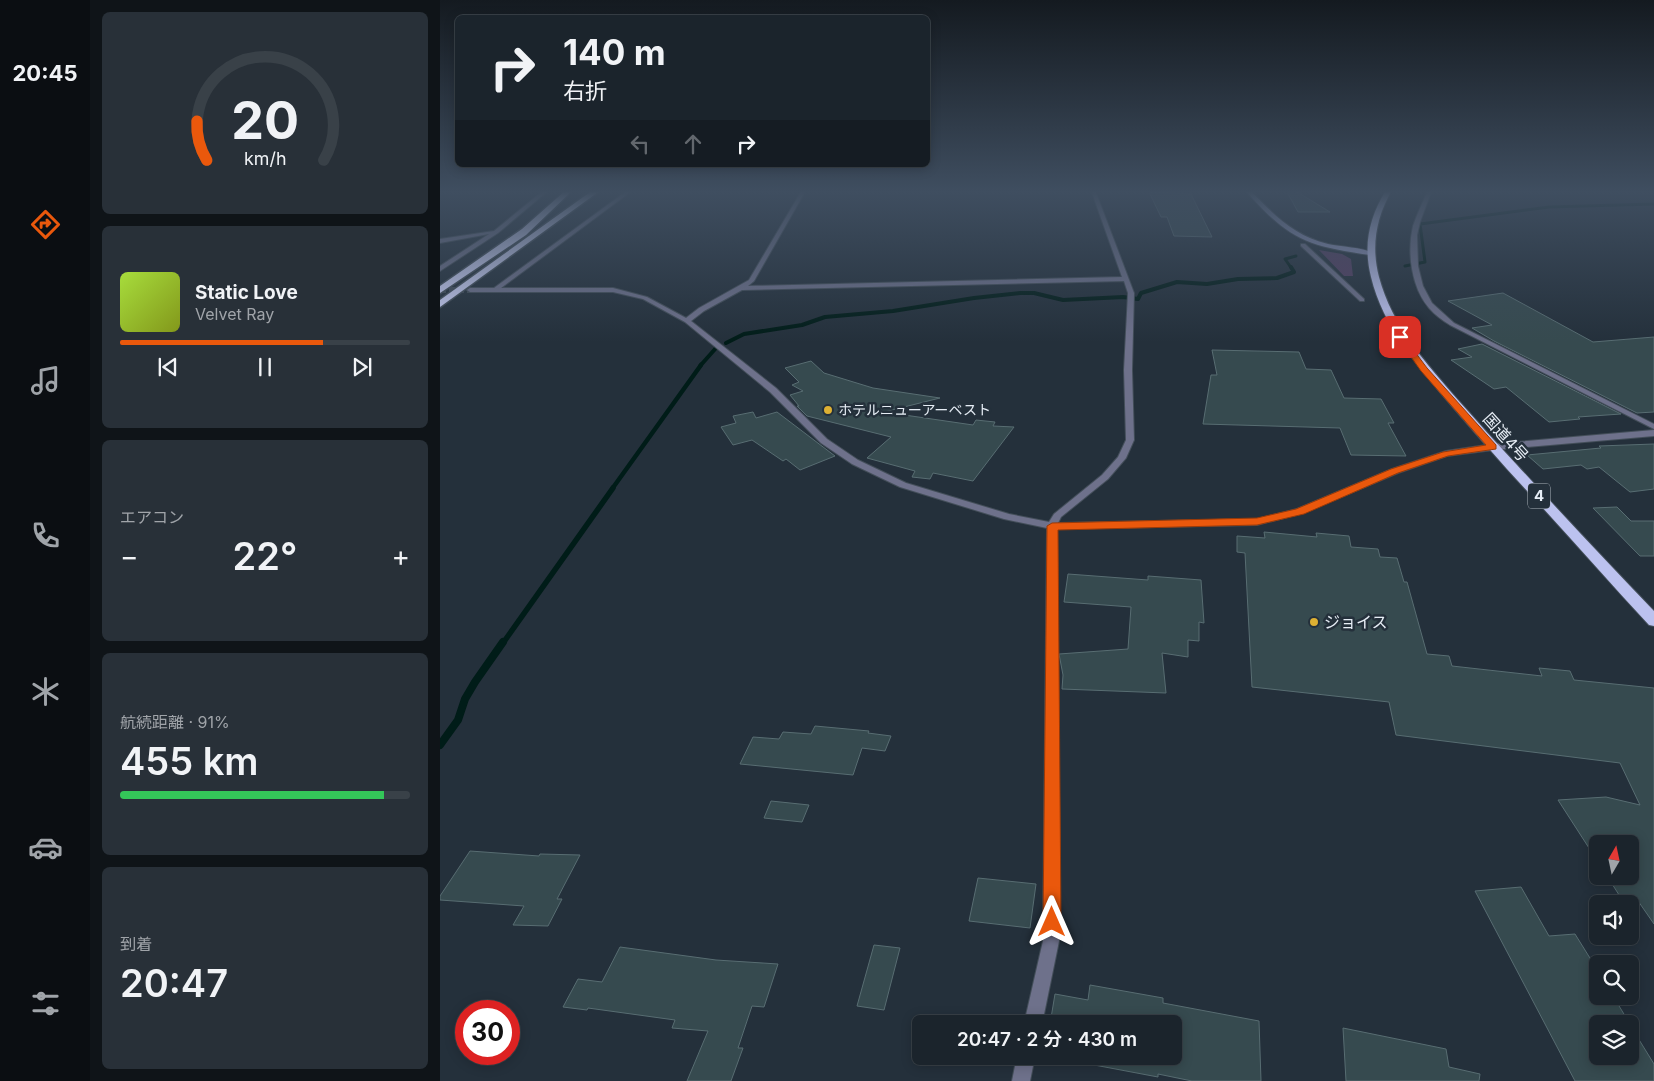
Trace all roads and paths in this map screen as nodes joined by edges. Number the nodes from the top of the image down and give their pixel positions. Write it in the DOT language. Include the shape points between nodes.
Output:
graph roads {
  1 [pos="483,240"];
  2 [pos="512,240"];
  3 [pos="528,240"];
  4 [pos="562,240"];
  5 [pos="775,240"];
  6 [pos="1111,240"];
  7 [pos="1311,240"];
  8 [pos="1372,240"];
  9 [pos="1414,240"];
  10 [pos="1302,246"];
  11 [pos="1370,253"];
  12 [pos="440,269"];
  13 [pos="1125,279"];
  14 [pos="742,288"];
  15 [pos="496,289"];
  16 [pos="440,290"];
  17 [pos="470,290"];
  18 [pos="1362,300"];
  19 [pos="440,304"];
  20 [pos="687,321"];
  21 [pos="1654,427"];
  22 [pos="1654,433"];
  23 [pos="1493,447"];
  24 [pos="1052,526"];
  25 [pos="1654,621"];
  26 [pos="1035,1015"];
  27 [pos="1024,1065"];
  28 [pos="1021,1081"];
  1 -- 12 [label="street"];
  2 -- 16 [label="highway"];
  3 -- 19 [label="highway"];
  4 -- 15 [label="street"];
  5 -- 14 [label="street" via="751,281"];
  6 -- 13 [label="street"];
  7 -- 11 [label="main road" via="1329,247"];
  8 -- 11 [label="highway, 4"];
  9 -- 21 [label="street" via="1418,277 1429,304 1452,324"];
  10 -- 18 [label="street"];
  11 -- 23 [label="highway, 国道4号 / 4" via="1386,309 1400,337"];
  13 -- 14 [label="street"];
  13 -- 24 [label="street" via="1131,293 1130,440 1122,458 1105,477 1057,516"];
  14 -- 20 [label="street" via="697,311"];
  15 -- 17 [label="street"];
  15 -- 20 [label="street" via="613,290 645,298"];
  20 -- 24 [label="street" via="773,390 824,440 855,462 903,485 1007,517"];
  22 -- 23 [label="street"];
  23 -- 24 [label="street" via="1446,454 1395,471 1300,511 1257,522"];
  23 -- 25 [label="highway, 国道4号 / 4"];
  24 -- 26 [label="street" via="1052,942"];
  27 -- 28 [label="street"];
}
